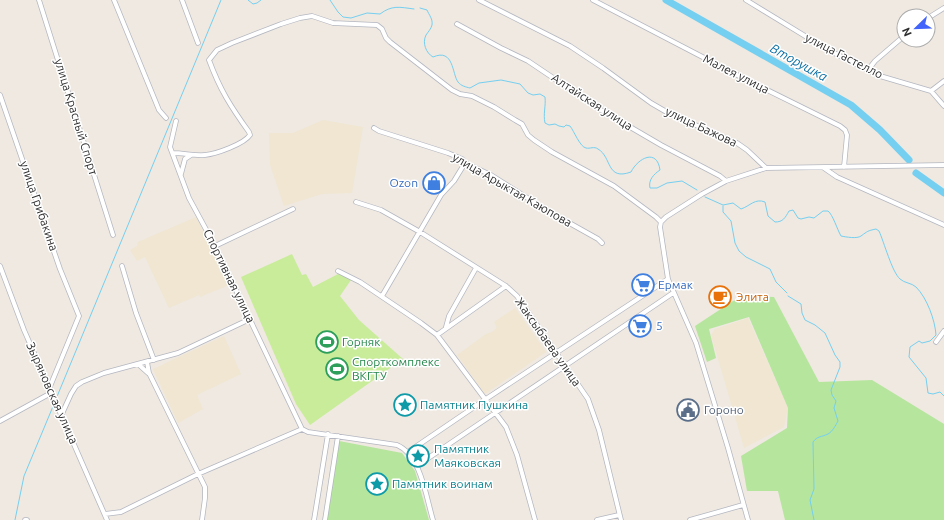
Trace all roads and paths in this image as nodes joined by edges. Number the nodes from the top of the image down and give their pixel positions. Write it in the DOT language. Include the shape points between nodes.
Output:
graph roads {
  1 [pos="39,0"];
  2 [pos="114,0"];
  3 [pos="182,0"];
  4 [pos="479,0"];
  5 [pos="593,0"];
  6 [pos="746,0"];
  7 [pos="457,24"];
  8 [pos="198,43"];
  9 [pos="896,43"];
  10 [pos="868,70"];
  11 [pos="944,81"];
  12 [pos="931,91"];
  13 [pos="0,95"];
  14 [pos="944,106"];
  15 [pos="166,118"];
  16 [pos="176,121"];
  17 [pos="374,128"];
  18 [pos="173,153"];
  19 [pos="192,155"];
  20 [pos="465,164"];
  21 [pos="944,165"];
  22 [pos="823,167"];
  23 [pos="844,167"];
  24 [pos="766,168"];
  25 [pos="180,175"];
  26 [pos="726,181"];
  27 [pos="356,202"];
  28 [pos="293,209"];
  29 [pos="661,222"];
  30 [pos="944,225"];
  31 [pos="420,232"];
  32 [pos="113,235"];
  33 [pos="602,243"];
  34 [pos="215,246"];
  35 [pos="0,266"];
  36 [pos="122,266"];
  37 [pos="476,268"];
  38 [pos="338,271"];
  39 [pos="668,279"];
  40 [pos="506,286"];
  41 [pos="673,293"];
  42 [pos="382,296"];
  43 [pos="250,319"];
  44 [pos="446,327"];
  45 [pos="944,331"];
  46 [pos="437,335"];
  47 [pos="936,342"];
  48 [pos="556,352"];
  49 [pos="154,360"];
  50 [pos="147,362"];
  51 [pos="138,364"];
  52 [pos="565,366"];
  53 [pos="148,373"];
  54 [pos="50,391"];
  55 [pos="486,399"];
  56 [pos="496,413"];
  57 [pos="61,416"];
  58 [pos="0,421"];
  59 [pos="302,429"];
  60 [pos="328,434"];
  61 [pos="338,436"];
  62 [pos="408,452"];
  63 [pos="418,466"];
  64 [pos="198,474"];
  65 [pos="743,505"];
  66 [pos="619,515"];
  67 [pos="106,518"];
  68 [pos="202,520"];
  69 [pos="314,520"];
  70 [pos="325,520"];
  71 [pos="433,520"];
  72 [pos="535,520"];
  73 [pos="598,520"];
  74 [pos="621,520"];
  75 [pos="690,520"];
  76 [pos="748,520"];
  1 -- 32 [label="street, улица Красный Спорт"];
  2 -- 15 [label="street" via="159,110"];
  3 -- 8 [label="street"];
  4 -- 24 [label="street, улица Бажова" via="570,46 670,114 737,143"];
  5 -- 23 [label="street, Малея улица" via="840,126 847,135"];
  6 -- 10 [label="street, улица Гастелло" via="828,50"];
  7 -- 26 [label="street, Алтайская улица" via="528,60 601,110"];
  9 -- 10 [label="street"];
  10 -- 12 [label="street, улица Гастелло"];
  11 -- 12 [label="street"];
  12 -- 14 [label="street"];
  13 -- 54 [label="street, улица Грибакина" via="59,266 79,316"];
  16 -- 18 [label="street, Спортивная улица" via="170,144"];
  17 -- 20 [label="street, улица Арыктая Каюпова" via="448,153 462,159"];
  18 -- 19 [label="street"];
  18 -- 25 [label="street, Спортивная улица"];
  19 -- 25 [label="street" via="185,159"];
  19 -- 29 [label="street" via="213,154 243,141 250,135 217,83 209,60 217,50 267,28 312,16 333,23 377,25 390,42 452,90 478,99 522,124 534,140 614,186"];
  20 -- 31 [label="street" via="442,195"];
  20 -- 33 [label="street, улица Арыктая Каюпова" via="491,175"];
  21 -- 23 [label="street"];
  22 -- 23 [label="street"];
  22 -- 24 [label="street"];
  22 -- 30 [label="street" via="837,177"];
  24 -- 26 [label="street"];
  25 -- 34 [label="street, Спортивная улица" via="192,205"];
  26 -- 29 [label="street"];
  27 -- 31 [label="street, Жаксыбаева улица" via="381,210"];
  28 -- 34 [label="street"];
  29 -- 39 [label="street"];
  31 -- 37 [label="street, Жаксыбаева улица"];
  31 -- 42 [label="street"];
  34 -- 43 [label="street, Спортивная улица"];
  35 -- 54 [label="street, Зыряновская улица"];
  36 -- 49 [label="street"];
  37 -- 40 [label="street, Жаксыбаева улица"];
  37 -- 44 [label="street" via="449,316"];
  38 -- 42 [label="street"];
  39 -- 41 [label="street"];
  39 -- 48 [label="street"];
  40 -- 44 [label="street"];
  40 -- 48 [label="street, Жаксыбаева улица" via="517,296"];
  41 -- 52 [label="street"];
  41 -- 65 [label="street" via="696,343"];
  42 -- 46 [label="street"];
  43 -- 49 [label="street" via="178,353"];
  43 -- 59 [label="street, Спортивная улица"];
  44 -- 46 [label="street"];
  45 -- 47 [label="street"];
  46 -- 55 [label="street"];
  48 -- 52 [label="street, Жаксыбаева улица"];
  48 -- 55 [label="street"];
  49 -- 50 [label="street"];
  50 -- 51 [label="street"];
  50 -- 53 [label="street"];
  51 -- 53 [label="street"];
  51 -- 57 [label="street" via="104,373 76,386"];
  52 -- 56 [label="street"];
  52 -- 66 [label="street, Жаксыбаева улица" via="591,406"];
  53 -- 64 [label="street"];
  54 -- 57 [label="street, Зыряновская улица"];
  54 -- 58 [label="street"];
  55 -- 56 [label="street"];
  55 -- 62 [label="street"];
  56 -- 63 [label="street"];
  56 -- 72 [label="street" via="512,441"];
  57 -- 67 [label="street, Зыряновская улица"];
  59 -- 60 [label="street"];
  59 -- 64 [label="street"];
  60 -- 61 [label="street"];
  60 -- 69 [label="street"];
  61 -- 62 [label="street" via="397,445"];
  61 -- 70 [label="street"];
  62 -- 63 [label="street"];
  63 -- 71 [label="street"];
  64 -- 67 [label="street"];
  64 -- 68 [label="street" via="206,492"];
  65 -- 75 [label="street"];
  65 -- 76 [label="street"];
  66 -- 73 [label="street"];
  66 -- 74 [label="street, Жаксыбаева улица"];
}
